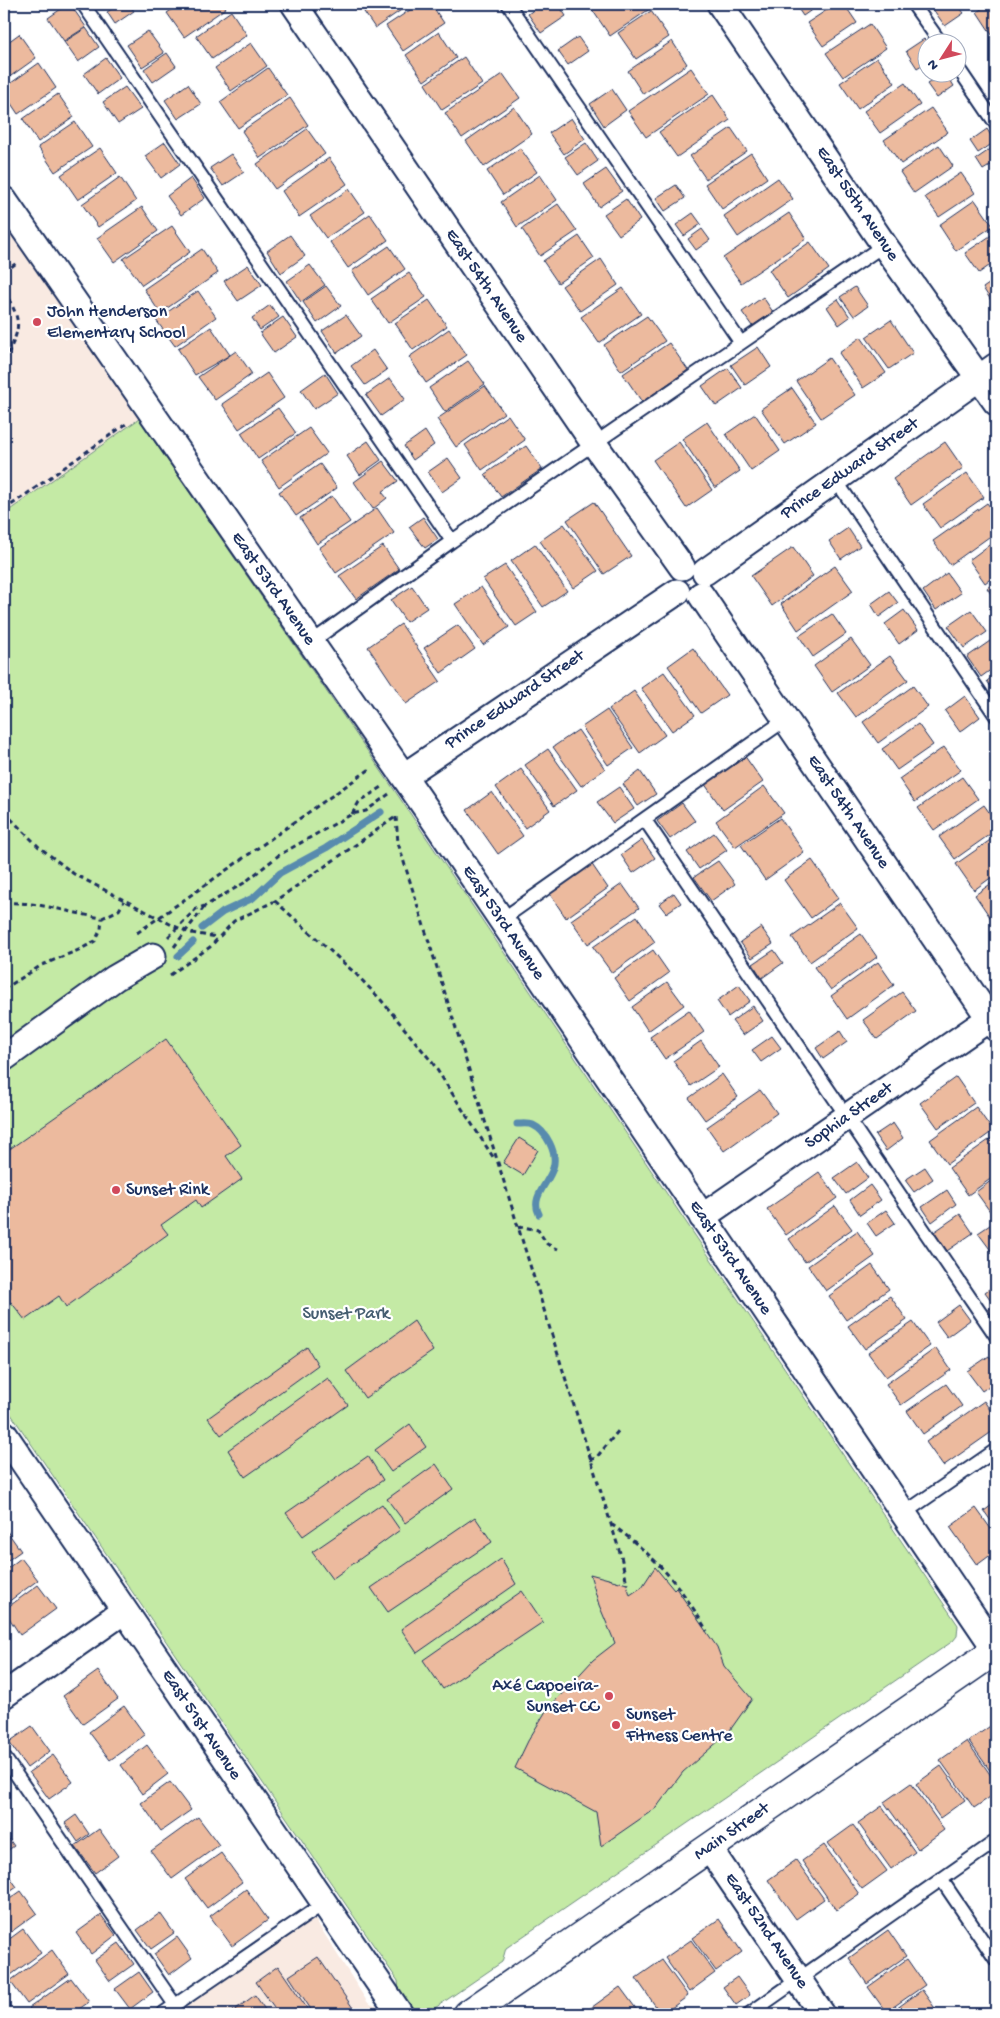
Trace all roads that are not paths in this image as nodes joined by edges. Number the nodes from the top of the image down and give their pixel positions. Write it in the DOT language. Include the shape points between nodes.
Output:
graph roads {
  1 [pos="83,4"];
  2 [pos="294,4"];
  3 [pos="508,4"];
  4 [pos="720,4"];
  5 [pos="913,4"];
  6 [pos="933,32"];
  7 [pos="968,82"];
  8 [pos="996,124"];
  9 [pos="4,200"];
  10 [pos="884,245"];
  11 [pos="740,343"];
  12 [pos="988,372"];
  13 [pos="996,402"];
  14 [pos="595,445"];
  15 [pos="835,479"];
  16 [pos="452,541"];
  17 [pos="696,578"];
  18 [pos="310,643"];
  19 [pos="996,716"];
  20 [pos="785,720"];
  21 [pos="394,784"];
  22 [pos="645,820"];
  23 [pos="501,920"];
  24 [pos="162,949"];
  25 [pos="994,1020"];
  26 [pos="4,1058"];
  27 [pos="847,1117"];
  28 [pos="702,1217"];
  29 [pos="996,1336"];
  30 [pos="4,1434"];
  31 [pos="996,1450"];
  32 [pos="903,1514"];
  33 [pos="124,1611"];
  34 [pos="996,1650"];
  35 [pos="4,1695"];
  36 [pos="4,1757"];
  37 [pos="996,1841"];
  38 [pos="709,1848"];
  39 [pos="941,1879"];
  40 [pos="323,1904"];
  41 [pos="996,1960"];
  42 [pos="799,1979"];
  43 [pos="175,2005"];
  44 [pos="162,2014"];
  45 [pos="400,2014"];
  46 [pos="468,2014"];
  47 [pos="749,2014"];
  48 [pos="822,2014"];
  1 -- 16 [label="lane"];
  2 -- 14 [label="street, East 54th Avenue"];
  3 -- 11 [label="lane"];
  4 -- 10 [label="street, East 55th Avenue"];
  5 -- 6 [label="lane"];
  7 -- 8 [label="lane"];
  9 -- 18 [label="street, East 53rd Avenue"];
  10 -- 11 [label="lane"];
  10 -- 12 [label="street, East 55th Avenue"];
  11 -- 14 [label="lane"];
  12 -- 13 [label="street, East 55th Avenue"];
  12 -- 15 [label="street, Prince Edward Street"];
  14 -- 16 [label="lane"];
  14 -- 17 [label="street, East 54th Avenue"];
  15 -- 17 [label="street, Prince Edward Street"];
  15 -- 19 [label="lane"];
  16 -- 18 [label="lane"];
  17 -- 20 [label="street, East 54th Avenue"];
  17 -- 21 [label="street, Prince Edward Street" via="696,598 685,598 677,592"];
  18 -- 21 [label="street, East 53rd Avenue"];
  20 -- 22 [label="lane"];
  20 -- 25 [label="street, East 54th Avenue"];
  21 -- 23 [label="street, East 53rd Avenue"];
  22 -- 23 [label="lane"];
  22 -- 27 [label="lane"];
  23 -- 28 [label="street, East 53rd Avenue"];
  24 -- 26 [label="street" via="115,978"];
  25 -- 27 [label="street, Sophia Street"];
  27 -- 28 [label="street, Sophia Street"];
  27 -- 29 [label="lane"];
  28 -- 32 [label="street, East 53rd Avenue"];
  30 -- 33 [label="street, East 51st Avenue"];
  31 -- 32 [label="lane"];
  32 -- 34 [label="street, East 53rd Avenue"];
  33 -- 35 [label="street"];
  33 -- 40 [label="street, East 51st Avenue"];
  34 -- 38 [label="main road, Main Street"];
  36 -- 43 [label="lane"];
  37 -- 39 [label="lane"];
  38 -- 42 [label="street, East 52nd Avenue"];
  38 -- 46 [label="main road, Main Street"];
  39 -- 41 [label="lane"];
  39 -- 42 [label="lane"];
  40 -- 43 [label="lane"];
  40 -- 45 [label="street, East 51st Avenue"];
  42 -- 47 [label="lane"];
  42 -- 48 [label="street, East 52nd Avenue"];
  43 -- 44 [label="lane"];
}
